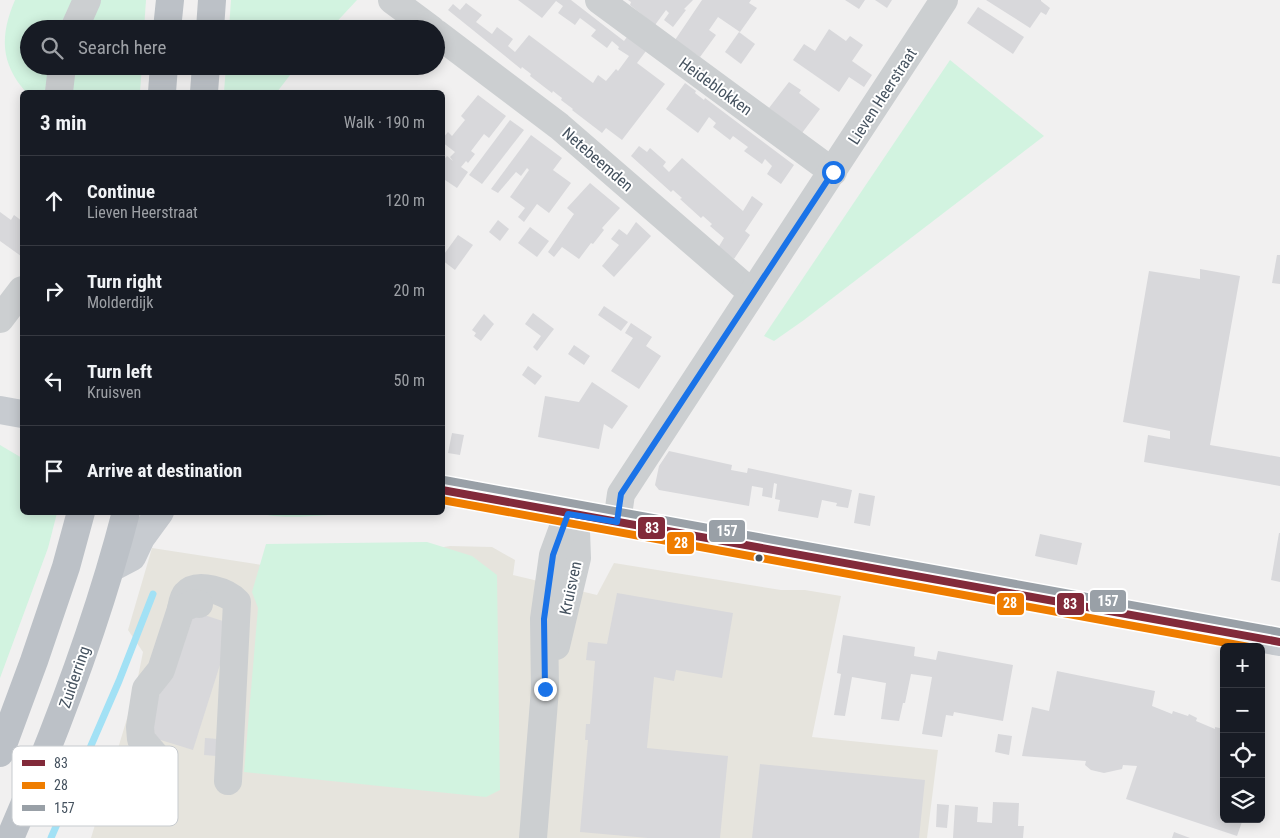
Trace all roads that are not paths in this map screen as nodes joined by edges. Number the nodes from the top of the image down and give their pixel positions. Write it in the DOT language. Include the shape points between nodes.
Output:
graph roads {
  1 [pos="87,0"];
  2 [pos="170,0"];
  3 [pos="212,0"];
  4 [pos="392,0"];
  5 [pos="599,0"];
  6 [pos="944,0"];
  7 [pos="78,20"];
  8 [pos="168,20"];
  9 [pos="211,20"];
  10 [pos="419,20"];
  11 [pos="445,40"];
  12 [pos="61,75"];
  13 [pos="163,75"];
  14 [pos="205,75"];
  15 [pos="58,90"];
  16 [pos="162,90"];
  17 [pos="204,90"];
  18 [pos="833,172"];
  19 [pos="20,293"];
  20 [pos="752,294"];
  21 [pos="0,320"];
  22 [pos="0,410"];
  23 [pos="20,414"];
  24 [pos="445,491"];
  25 [pos="568,514"];
  26 [pos="80,515"];
  27 [pos="125,515"];
  28 [pos="158,515"];
  29 [pos="617,522"];
  30 [pos="111,568"];
  31 [pos="1280,642"];
  32 [pos="48,746"];
  33 [pos="147,746"];
  34 [pos="0,753"];
  35 [pos="228,781"];
  36 [pos="15,826"];
  37 [pos="10,838"];
  38 [pos="533,838"];
  1 -- 7 [label="street"];
  2 -- 8 [label="highway"];
  3 -- 9 [label="highway"];
  4 -- 10 [label="street"];
  5 -- 18 [label="street, Heideblokken"];
  6 -- 18 [label="street, Lieven Heerstraat"];
  11 -- 20 [label="street, Netebeemden" via="559,126"];
  12 -- 15 [label="street"];
  13 -- 16 [label="highway"];
  14 -- 17 [label="highway"];
  18 -- 20 [label="street, Lieven Heerstraat"];
  19 -- 21 [label="street"];
  20 -- 29 [label="street, Lieven Heerstraat" via="621,494"];
  22 -- 23 [label="main road"];
  24 -- 25 [label="main road"];
  25 -- 29 [label="main road"];
  25 -- 38 [label="street, Kruisven" via="553,555 544,619 545,689"];
  26 -- 34 [label="highway" via="66,567"];
  27 -- 30 [label="highway, Zuiderring"];
  28 -- 30 [label="main road" via="132,557"];
  29 -- 31 [label="main road"];
  30 -- 32 [label="highway, Zuiderring"];
  33 -- 35 [label="street" via="141,739 140,727 146,689 161,670 181,609 195,603 228,612 236,626"];
  36 -- 37 [label="highway, Zuiderring"];
}
